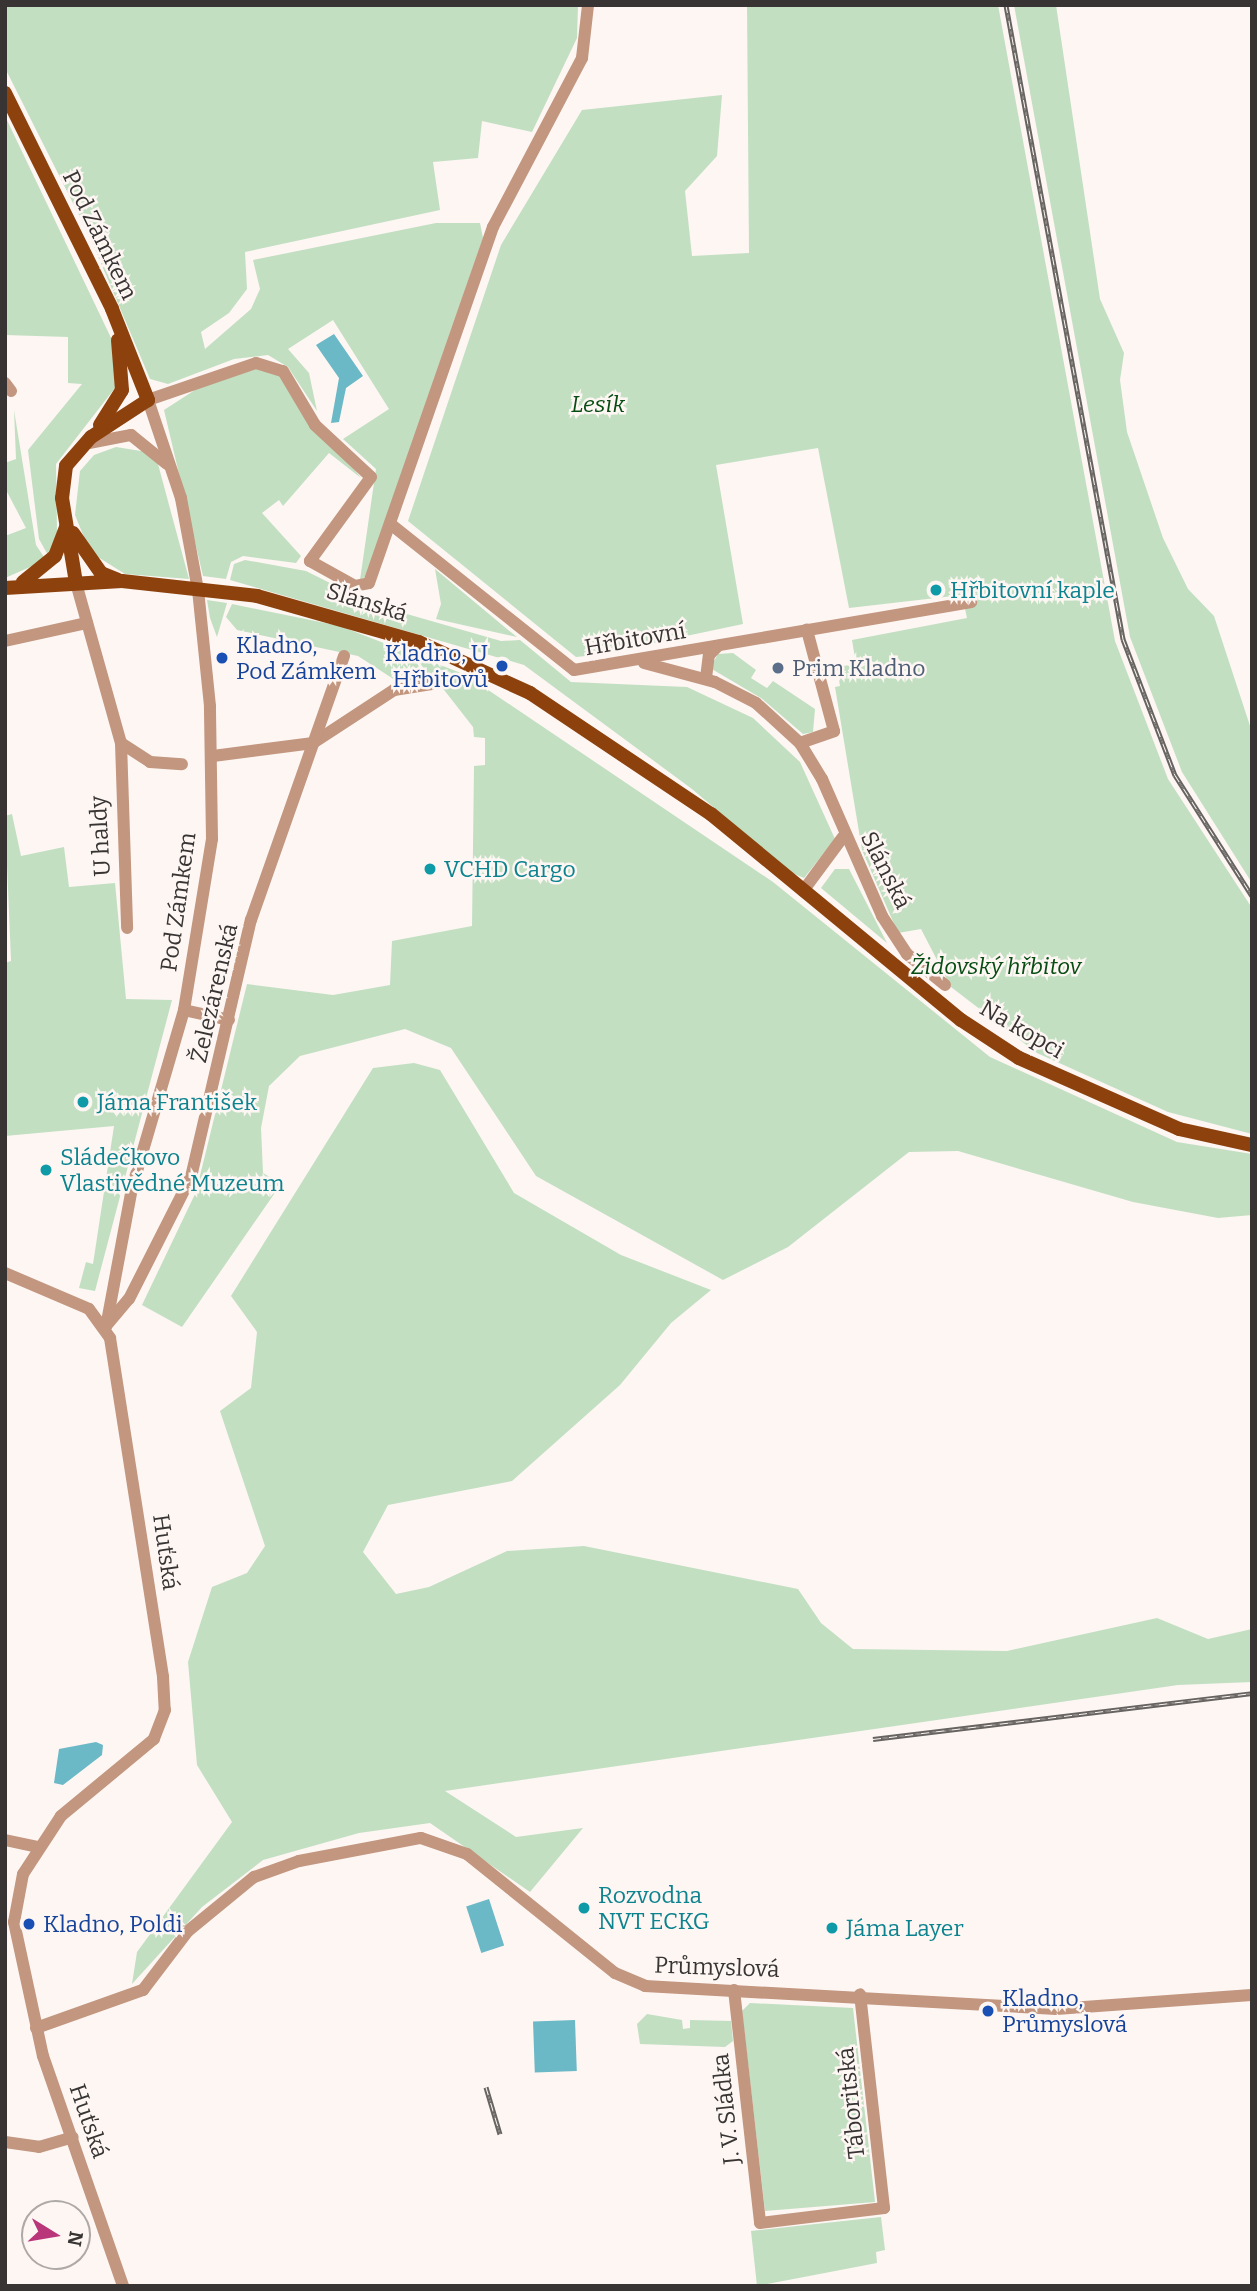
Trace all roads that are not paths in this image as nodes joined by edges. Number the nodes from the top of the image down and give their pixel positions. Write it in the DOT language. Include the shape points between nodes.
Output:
graph roads {
  1 [pos="588,5"];
  2 [pos="5,93"];
  3 [pos="99,286"];
  4 [pos="148,400"];
  5 [pos="91,437"];
  6 [pos="79,448"];
  7 [pos="175,476"];
  8 [pos="68,522"];
  9 [pos="393,526"];
  10 [pos="122,581"];
  11 [pos="76,583"];
  12 [pos="7,588"];
  13 [pos="971,602"];
  14 [pos="87,623"];
  15 [pos="807,630"];
  16 [pos="5,641"];
  17 [pos="718,646"];
  18 [pos="344,656"];
  19 [pos="633,663"];
  20 [pos="705,678"];
  21 [pos="432,684"];
  22 [pos="121,743"];
  23 [pos="313,743"];
  24 [pos="800,743"];
  25 [pos="213,756"];
  26 [pos="182,764"];
  27 [pos="843,836"];
  28 [pos="803,891"];
  29 [pos="127,928"];
  30 [pos="945,985"];
  31 [pos="184,1010"];
  32 [pos="229,1020"];
  33 [pos="1252,1145"];
  34 [pos="5,1273"];
  35 [pos="106,1327"];
  36 [pos="5,1840"];
  37 [pos="37,1847"];
  38 [pos="734,1990"];
  39 [pos="860,1994"];
  40 [pos="1252,1996"];
  41 [pos="36,2028"];
  42 [pos="73,2137"];
  43 [pos="5,2142"];
  44 [pos="884,2208"];
  45 [pos="123,2286"];
  1 -- 9 [label="street" via="582,58 493,227"];
  2 -- 3 [label="main road, Pod Zámkem"];
  3 -- 4 [label="main road, Pod Zámkem"];
  3 -- 5 [label="main road" via="125,373 117,401"];
  4 -- 5 [label="main road"];
  4 -- 7 [label="street, Pod Zámkem"];
  4 -- 9 [label="street" via="256,363 283,371 315,425 370,474 369,487 309,560 349,583 369,583"];
  5 -- 6 [label="main road"];
  6 -- 7 [label="street, Pod Zámkem" via="107,436 131,435 155,449"];
  6 -- 8 [label="main road" via="62,482"];
  7 -- 25 [label="street, Pod Zámkem" via="202,616"];
  8 -- 10 [label="main road" via="101,573"];
  8 -- 11 [label="main road"];
  8 -- 12 [label="main road" via="55,556 39,575"];
  9 -- 19 [label="street, Hřbitovní" via="561,666 578,671"];
  10 -- 11 [label="main road, Slánská"];
  10 -- 28 [label="main road, Slánská, bridge" via="257,596 419,642 530,693 711,814"];
  11 -- 12 [label="main road, Slánská"];
  11 -- 14 [label="street"];
  13 -- 15 [label="street, Hřbitovní"];
  14 -- 16 [label="street"];
  14 -- 22 [label="street"];
  15 -- 17 [label="street, Hřbitovní"];
  15 -- 24 [label="street" via="834,731"];
  17 -- 19 [label="street, Hřbitovní"];
  17 -- 20 [label="street"];
  18 -- 23 [label="street, Železárenská"];
  19 -- 20 [label="street, Slánská"];
  20 -- 24 [label="street, Slánská" via="756,704"];
  21 -- 23 [label="street" via="394,690"];
  22 -- 26 [label="street" via="150,762"];
  22 -- 29 [label="street, U haldy"];
  23 -- 25 [label="street"];
  23 -- 32 [label="street, Železárenská" via="251,920"];
  24 -- 27 [label="street, Slánská" via="822,779"];
  25 -- 31 [label="street, Pod Zámkem" via="212,839"];
  27 -- 28 [label="street"];
  27 -- 30 [label="street, Slánská" via="907,954"];
  28 -- 33 [label="main road, Na kopci" via="961,1020 1019,1058 1179,1129"];
  31 -- 32 [label="street"];
  31 -- 35 [label="street, Pod Zámkem" via="132,1188"];
  32 -- 35 [label="street, Železárenská" via="191,1177 129,1299"];
  34 -- 35 [label="street" via="89,1309"];
  35 -- 37 [label="street, Huťská" via="117,1364 165,1710 146,1749 61,1816"];
  36 -- 37 [label="street"];
  37 -- 41 [label="street, Huťská" via="23,1874 14,1922"];
  38 -- 39 [label="street, Průmyslová"];
  38 -- 41 [label="street, Průmyslová" via="626,1980 474,1859 421,1838 299,1861 254,1877 187,1931 143,1990"];
  38 -- 44 [label="street, J. V. Sládka" via="760,2223"];
  39 -- 40 [label="street, Průmyslová" via="1056,2009"];
  39 -- 44 [label="street, Táboritská"];
  41 -- 42 [label="street, Huťská"];
  42 -- 43 [label="street" via="39,2147"];
  42 -- 45 [label="street, Huťská"];
}
